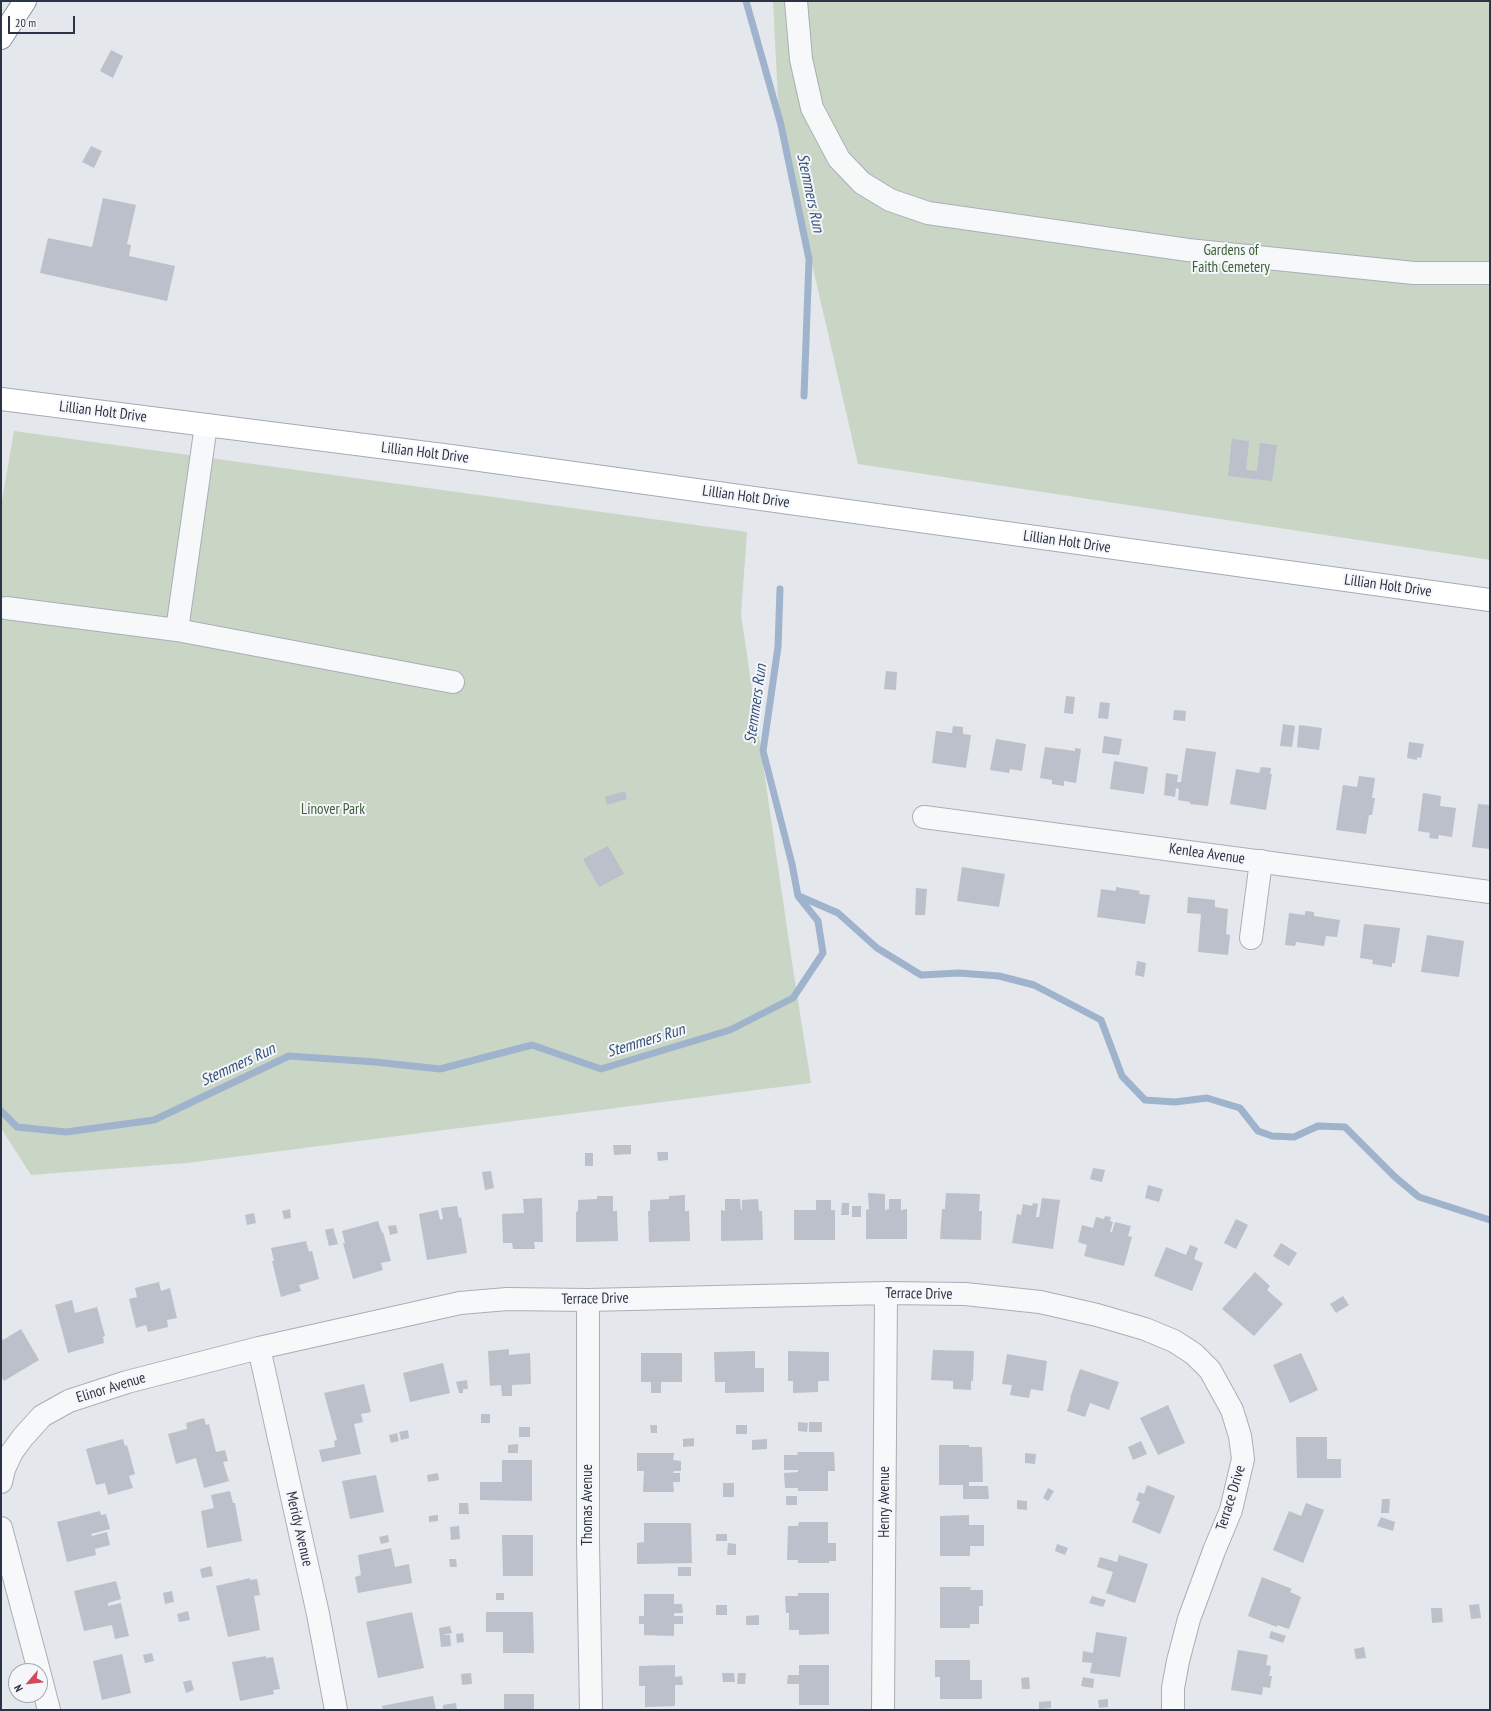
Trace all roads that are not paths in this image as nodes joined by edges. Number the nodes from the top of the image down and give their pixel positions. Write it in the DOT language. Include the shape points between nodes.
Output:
graph roads {
  1 [pos="25,1"];
  2 [pos="796,1"];
  3 [pos="1,38"];
  4 [pos="1490,273"];
  5 [pos="1,399"];
  6 [pos="206,425"];
  7 [pos="1490,600"];
  8 [pos="6,608"];
  9 [pos="177,630"];
  10 [pos="453,682"];
  11 [pos="924,817"];
  12 [pos="1261,861"];
  13 [pos="1490,892"];
  14 [pos="1251,938"];
  15 [pos="886,1293"];
  16 [pos="588,1300"];
  17 [pos="259,1348"];
  18 [pos="1,1482"];
  19 [pos="1,1528"];
  20 [pos="37,1663"];
  21 [pos="336,1710"];
  22 [pos="591,1710"];
  23 [pos="884,1710"];
  24 [pos="1173,1710"];
  1 -- 3 [label="main road"];
  2 -- 4 [label="street" via="801,59 812,108 838,159 862,183 890,200 928,213 1188,250 1414,273"];
  5 -- 6 [label="main road, Lillian Holt Drive"];
  6 -- 7 [label="main road, Lillian Holt Drive" via="451,456"];
  6 -- 9 [label="street"];
  8 -- 9 [label="street"];
  9 -- 10 [label="street"];
  11 -- 12 [label="street, Kenlea Avenue"];
  12 -- 13 [label="street, Kenlea Avenue"];
  12 -- 14 [label="street"];
  15 -- 16 [label="street, Terrace Drive"];
  15 -- 23 [label="street, Henry Avenue"];
  15 -- 24 [label="street, Terrace Drive" via="965,1294 1040,1302 1097,1315 1174,1341 1194,1354 1210,1370 1232,1410 1240,1436 1243,1459 1231,1510 1189,1619 1173,1688"];
  16 -- 17 [label="street, Terrace Drive" via="507,1299 460,1302"];
  16 -- 22 [label="street, Thomas Avenue"];
  17 -- 18 [label="street, Elinor Avenue" via="127,1382 69,1401 42,1416 23,1437 12,1452"];
  17 -- 21 [label="street, Meridy Avenue" via="318,1614"];
  19 -- 20 [label="street"];
}
